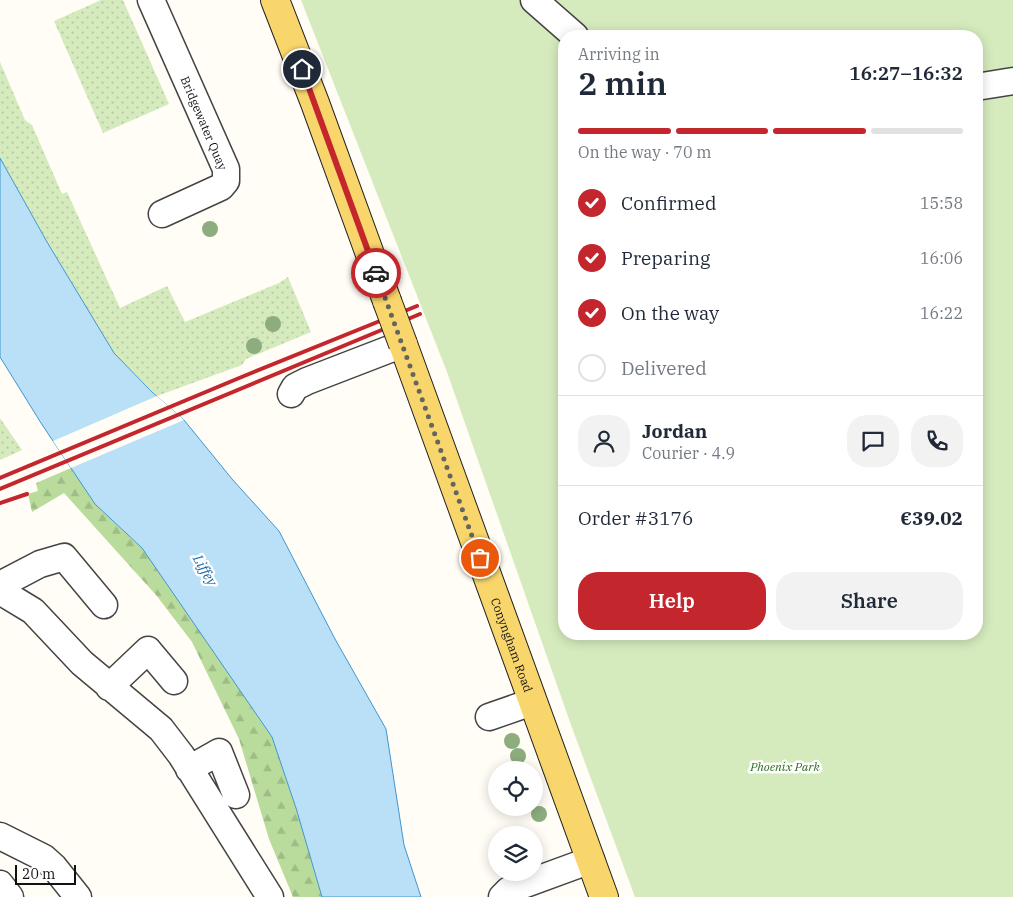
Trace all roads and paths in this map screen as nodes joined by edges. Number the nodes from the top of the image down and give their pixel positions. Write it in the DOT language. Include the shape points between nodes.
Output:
graph roads {
  1 [pos="151,0"];
  2 [pos="275,0"];
  3 [pos="534,0"];
  4 [pos="567,30"];
  5 [pos="1013,81"];
  6 [pos="983,87"];
  7 [pos="162,214"];
  8 [pos="403,344"];
  9 [pos="291,394"];
  10 [pos="0,586"];
  11 [pos="0,591"];
  12 [pos="104,605"];
  13 [pos="174,681"];
  14 [pos="109,687"];
  15 [pos="532,702"];
  16 [pos="489,717"];
  17 [pos="189,769"];
  18 [pos="236,795"];
  19 [pos="0,836"];
  20 [pos="591,860"];
  21 [pos="0,884"];
  22 [pos="10,897"];
  23 [pos="78,897"];
  24 [pos="270,897"];
  25 [pos="502,897"];
  26 [pos="604,897"];
  1 -- 7 [label="street, Bridgewater Quay" via="226,169 226,181 221,187"];
  2 -- 8 [label="main road, Conyngham Road, bridge"];
  3 -- 4 [label="street"];
  5 -- 6 [label="street"];
  8 -- 9 [label="street" via="307,382 296,387"];
  8 -- 15 [label="main road, Conyngham Road"];
  10 -- 12 [label="street" via="32,568 64,557"];
  11 -- 14 [label="street" via="33,611 82,664"];
  13 -- 14 [label="street" via="148,650"];
  14 -- 17 [label="street" via="161,729"];
  15 -- 16 [label="street"];
  15 -- 20 [label="main road, Conyngham Road"];
  17 -- 18 [label="street" via="219,752"];
  17 -- 24 [label="street"];
  19 -- 23 [label="street" via="44,858"];
  20 -- 25 [label="street" via="509,890"];
  20 -- 26 [label="main road, Conyngham Road"];
  21 -- 22 [label="street"];
}
